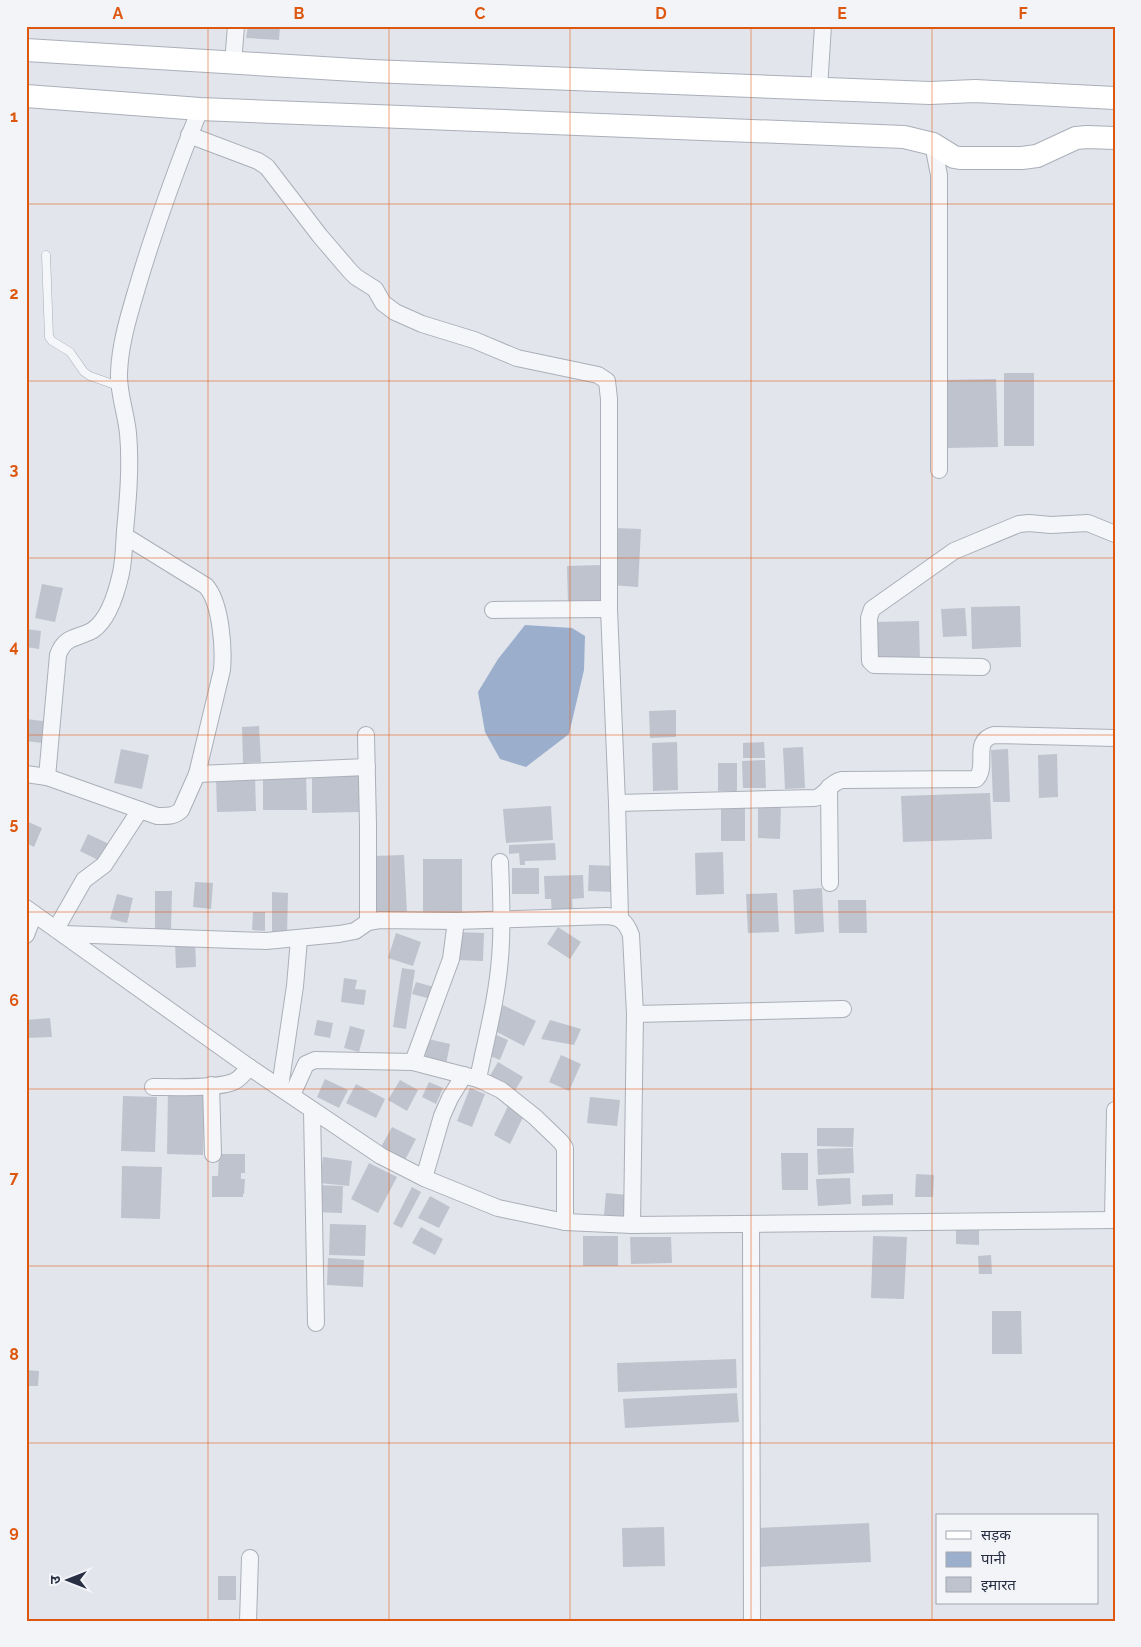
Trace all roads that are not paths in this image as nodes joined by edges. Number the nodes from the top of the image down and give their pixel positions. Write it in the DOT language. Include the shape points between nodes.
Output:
graph roads {
  1 [pos="236,26"];
  2 [pos="823,26"];
  3 [pos="26,50"];
  4 [pos="233,63"];
  5 [pos="820,88"];
  6 [pos="26,96"];
  7 [pos="1115,98"];
  8 [pos="200,108"];
  9 [pos="189,135"];
  10 [pos="1115,138"];
  11 [pos="933,144"];
  12 [pos="46,255"];
  13 [pos="120,387"];
  14 [pos="939,470"];
  15 [pos="1115,534"];
  16 [pos="125,536"];
  17 [pos="609,609"];
  18 [pos="493,610"];
  19 [pos="982,666"];
  20 [pos="366,735"];
  21 [pos="1115,738"];
  22 [pos="367,767"];
  23 [pos="26,774"];
  24 [pos="197,774"];
  25 [pos="46,777"];
  26 [pos="829,787"];
  27 [pos="618,803"];
  28 [pos="140,810"];
  29 [pos="500,862"];
  30 [pos="830,883"];
  31 [pos="30,911"];
  32 [pos="620,918"];
  33 [pos="502,920"];
  34 [pos="456,921"];
  35 [pos="368,922"];
  36 [pos="60,932"];
  37 [pos="26,935"];
  38 [pos="300,939"];
  39 [pos="843,1009"];
  40 [pos="635,1014"];
  41 [pos="413,1062"];
  42 [pos="249,1067"];
  43 [pos="471,1077"];
  44 [pos="211,1085"];
  45 [pos="153,1087"];
  46 [pos="286,1091"];
  47 [pos="312,1110"];
  48 [pos="1115,1110"];
  49 [pos="213,1154"];
  50 [pos="424,1178"];
  51 [pos="1114,1220"];
  52 [pos="565,1222"];
  53 [pos="632,1225"];
  54 [pos="751,1225"];
  55 [pos="316,1323"];
  56 [pos="250,1558"];
  57 [pos="248,1621"];
  58 [pos="752,1621"];
  1 -- 4 [label="street"];
  2 -- 5 [label="street"];
  3 -- 4 [label="street"];
  4 -- 5 [label="street"];
  5 -- 7 [label="street"];
  6 -- 8 [label="street"];
  8 -- 9 [label="street"];
  8 -- 11 [label="street" via="904,137"];
  9 -- 13 [label="street" via="146,256 128,321 120,358"];
  9 -- 17 [label="street" via="267,167 350,271 375,289 383,303 395,312 516,358 603,378 609,388"];
  10 -- 11 [label="street" via="1076,138 1036,156 1022,158 954,157"];
  11 -- 14 [label="street" via="938,175"];
  12 -- 13 [label="lane" via="49,337 70,352 84,372"];
  13 -- 16 [label="street" via="128,434"];
  15 -- 19 [label="street" via="1088,522 1019,524 954,551 872,609 869,618 870,661 874,665"];
  16 -- 24 [label="street" via="185,572 212,593 224,656"];
  16 -- 25 [label="street" via="121,572 106,615 93,630 68,640 60,648"];
  17 -- 18 [label="street"];
  17 -- 27 [label="street"];
  20 -- 22 [label="street"];
  21 -- 26 [label="street" via="994,736 983,743 980,774 976,779 837,780"];
  22 -- 24 [label="street"];
  22 -- 35 [label="street"];
  23 -- 25 [label="street"];
  24 -- 28 [label="street" via="177,814 157,816"];
  25 -- 28 [label="street"];
  26 -- 27 [label="street" via="822,796 815,798"];
  26 -- 30 [label="street"];
  27 -- 32 [label="street"];
  28 -- 36 [label="street" via="104,865 84,880"];
  29 -- 33 [label="street"];
  31 -- 36 [label="street"];
  31 -- 37 [label="street"];
  32 -- 33 [label="street"];
  32 -- 40 [label="street" via="631,935"];
  33 -- 34 [label="street"];
  33 -- 43 [label="street" via="498,982"];
  34 -- 35 [label="street"];
  34 -- 41 [label="street" via="451,959"];
  35 -- 38 [label="street" via="346,933"];
  36 -- 38 [label="street" via="245,941"];
  36 -- 42 [label="street"];
  38 -- 46 [label="street"];
  39 -- 40 [label="street"];
  40 -- 53 [label="street"];
  41 -- 43 [label="street"];
  41 -- 46 [label="street" via="315,1060 306,1064"];
  42 -- 44 [label="street" via="238,1080"];
  42 -- 46 [label="street"];
  43 -- 50 [label="street" via="450,1098"];
  43 -- 52 [label="street" via="501,1090 535,1116 565,1148"];
  44 -- 45 [label="street"];
  44 -- 49 [label="street"];
  46 -- 47 [label="street"];
  47 -- 50 [label="street" via="381,1156"];
  47 -- 55 [label="street"];
  48 -- 51 [label="street"];
  50 -- 52 [label="street" via="498,1208"];
  51 -- 54 [label="street"];
  52 -- 53 [label="street"];
  53 -- 54 [label="street"];
  54 -- 58 [label="street"];
  56 -- 57 [label="street"];
}
